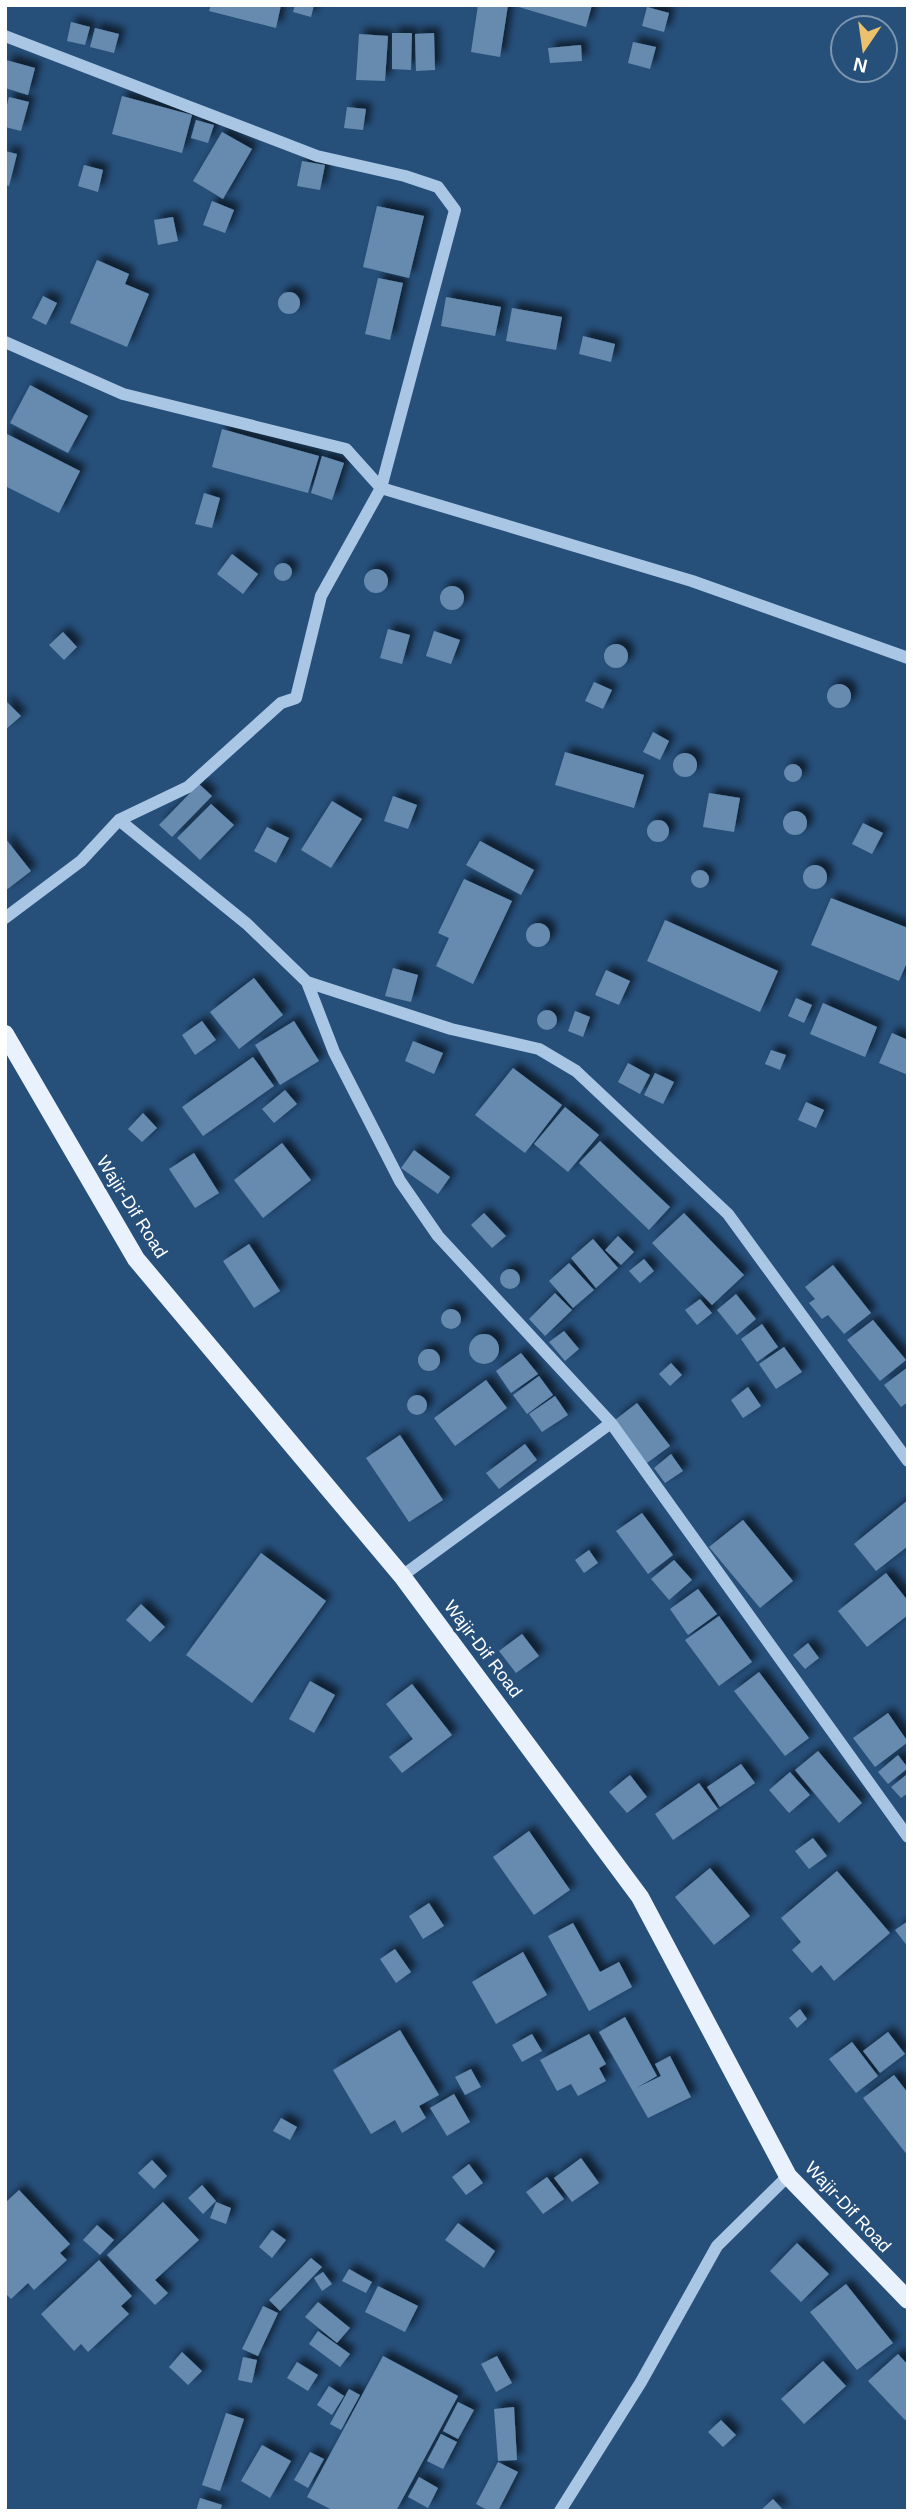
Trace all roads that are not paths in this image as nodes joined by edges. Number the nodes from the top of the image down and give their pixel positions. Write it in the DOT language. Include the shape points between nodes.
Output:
graph roads {
  1 [pos="5,36"];
  2 [pos="5,342"];
  3 [pos="381,488"];
  4 [pos="908,658"];
  5 [pos="120,820"];
  6 [pos="5,918"];
  7 [pos="307,982"];
  8 [pos="5,1034"];
  9 [pos="611,1423"];
  10 [pos="908,1461"];
  11 [pos="402,1576"];
  12 [pos="908,1837"];
  13 [pos="788,2175"];
  14 [pos="908,2300"];
  15 [pos="560,2511"];
  1 -- 3 [label="street" via="317,156 438,187 455,211"];
  2 -- 3 [label="street" via="123,394 346,449"];
  3 -- 4 [label="street" via="692,581"];
  3 -- 5 [label="street" via="321,596 296,698 281,703 188,787"];
  5 -- 6 [label="street" via="80,861"];
  5 -- 7 [label="street" via="247,924"];
  7 -- 9 [label="street" via="334,1052 400,1181 438,1236"];
  7 -- 10 [label="street" via="451,1029 539,1049 576,1071 728,1214"];
  8 -- 11 [label="main road, Wajir-Dif Road" via="136,1259"];
  9 -- 11 [label="street"];
  9 -- 12 [label="street"];
  11 -- 13 [label="main road, Wajir-Dif Road" via="640,1897"];
  13 -- 14 [label="main road, Wajir-Dif Road"];
  13 -- 15 [label="street" via="718,2246 641,2382"];
}
